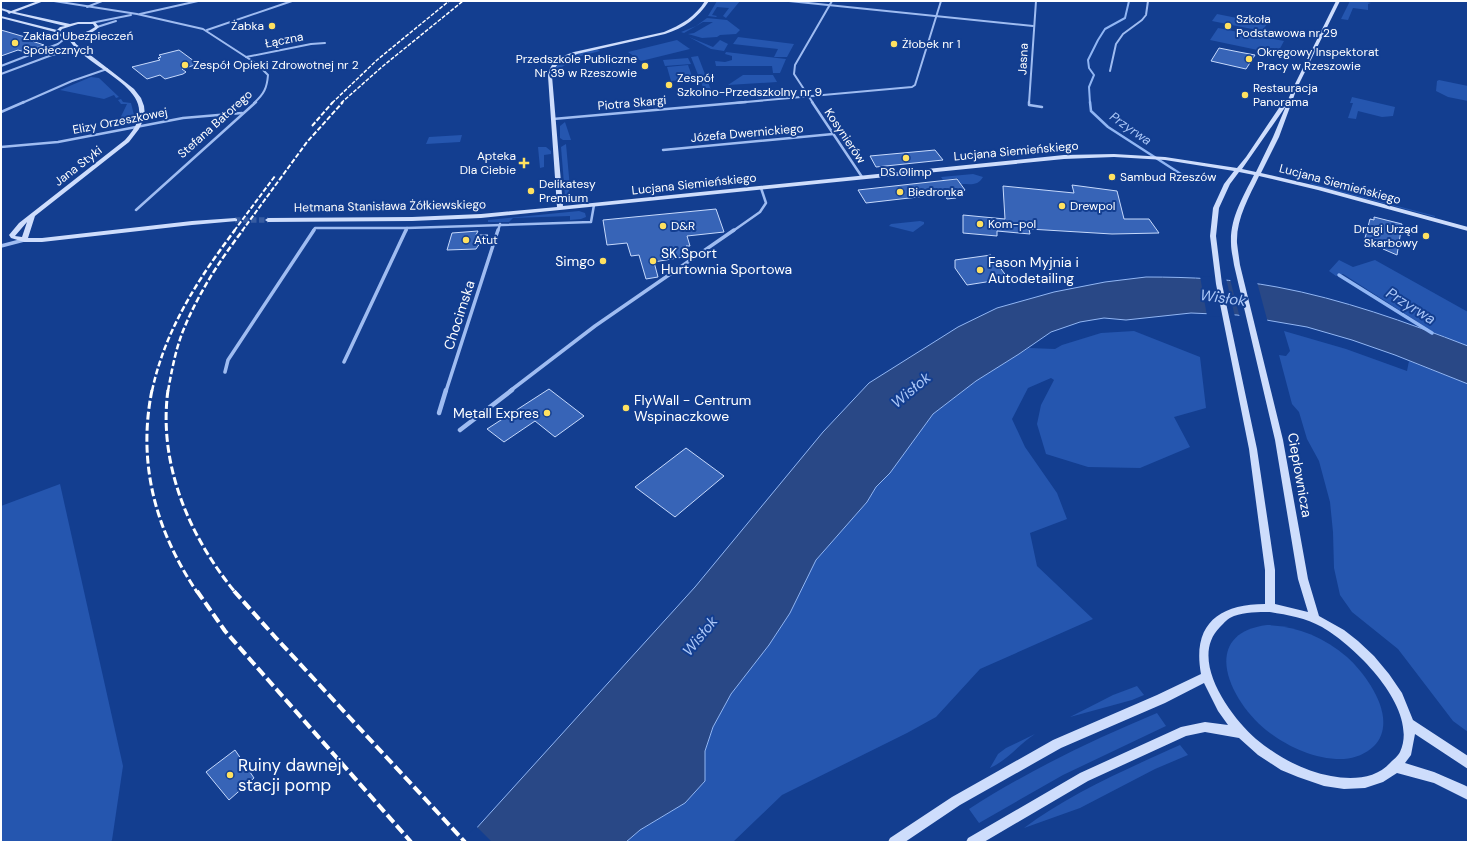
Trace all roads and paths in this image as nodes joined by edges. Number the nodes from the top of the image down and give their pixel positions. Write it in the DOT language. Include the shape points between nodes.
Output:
graph roads {
  1 [pos="42,1"];
  2 [pos="54,1"];
  3 [pos="102,1"];
  4 [pos="198,1"];
  5 [pos="292,1"];
  6 [pos="707,1"];
  7 [pos="790,1"];
  8 [pos="832,1"];
  9 [pos="940,1"];
  10 [pos="1036,1"];
  11 [pos="1148,1"];
  12 [pos="1338,1"];
  13 [pos="830,5"];
  14 [pos="86,7"];
  15 [pos="1,9"];
  16 [pos="11,12"];
  17 [pos="137,14"];
  18 [pos="1,16"];
  19 [pos="936,16"];
  20 [pos="91,23"];
  21 [pos="69,25"];
  22 [pos="1034,26"];
  23 [pos="97,27"];
  24 [pos="207,30"];
  25 [pos="56,31"];
  26 [pos="86,33"];
  27 [pos="65,37"];
  28 [pos="326,44"];
  29 [pos="78,49"];
  30 [pos="246,57"];
  31 [pos="1,66"];
  32 [pos="107,69"];
  33 [pos="1110,71"];
  34 [pos="1,74"];
  35 [pos="1293,93"];
  36 [pos="808,96"];
  37 [pos="1042,107"];
  38 [pos="1,112"];
  39 [pos="242,113"];
  40 [pos="553,119"];
  41 [pos="139,126"];
  42 [pos="833,134"];
  43 [pos="1,147"];
  44 [pos="663,150"];
  45 [pos="1238,170"];
  46 [pos="1258,174"];
  47 [pos="862,177"];
  48 [pos="761,188"];
  49 [pos="594,205"];
  50 [pos="560,208"];
  51 [pos="136,210"];
  52 [pos="32,216"];
  53 [pos="236,220"];
  54 [pos="268,220"];
  55 [pos="500,224"];
  56 [pos="407,228"];
  57 [pos="1468,229"];
  58 [pos="24,240"];
  59 [pos="1,246"];
  60 [pos="344,362"];
  61 [pos="225,372"];
  62 [pos="439,413"];
  63 [pos="460,430"];
  64 [pos="1270,608"];
  65 [pos="1315,618"];
  66 [pos="1206,677"];
  67 [pos="1408,723"];
  68 [pos="1242,733"];
  69 [pos="1468,763"];
  70 [pos="1397,767"];
  71 [pos="1468,794"];
  72 [pos="977,838"];
  73 [pos="894,842"];
  1 -- 16 [label="street"];
  2 -- 14 [label="street, Stefana Batorego"];
  3 -- 14 [label="street"];
  4 -- 17 [label="street"];
  5 -- 24 [label="street"];
  6 -- 40 [label="street" via="697,16 665,33 576,52 554,64 550,70"];
  7 -- 13 [label="street"];
  8 -- 13 [label="street, Kosynierów"];
  9 -- 19 [label="street"];
  10 -- 22 [label="street, Jasna"];
  11 -- 33 [label="street" via="1146,15 1123,34 1116,44"];
  12 -- 35 [label="street"];
  13 -- 19 [label="street"];
  13 -- 36 [label="street, Kosynierów" via="794,69 796,80"];
  14 -- 17 [label="street, Stefana Batorego"];
  15 -- 16 [label="street"];
  16 -- 18 [label="street"];
  16 -- 21 [label="street"];
  17 -- 20 [label="street"];
  17 -- 23 [label="street"];
  17 -- 24 [label="street, Stefana Batorego"];
  18 -- 25 [label="street"];
  19 -- 22 [label="street"];
  19 -- 36 [label="street, Piotra Skargi" via="915,85 906,88"];
  20 -- 21 [label="street"];
  20 -- 23 [label="street"];
  21 -- 25 [label="street"];
  22 -- 37 [label="street, Jasna" via="1029,105"];
  23 -- 26 [label="street"];
  24 -- 30 [label="street, Stefana Batorego"];
  25 -- 27 [label="street" via="56,34"];
  26 -- 27 [label="street"];
  26 -- 29 [label="street"];
  27 -- 29 [label="street"];
  27 -- 31 [label="street" via="58,44"];
  28 -- 30 [label="street, Łączna" via="311,44"];
  29 -- 32 [label="street"];
  29 -- 34 [label="street" via="52,55"];
  30 -- 39 [label="street, Stefana Batorego" via="266,72 268,84 263,96"];
  32 -- 38 [label="street" via="72,81"];
  32 -- 41 [label="street" via="140,102 143,113"];
  35 -- 45 [label="street"];
  35 -- 46 [label="street, Ciepłownicza"];
  36 -- 40 [label="street, Piotra Skargi"];
  36 -- 42 [label="street, Kosynierów"];
  39 -- 41 [label="street, Elizy Orzeszkowej" via="194,116"];
  39 -- 51 [label="street, Stefana Batorego"];
  40 -- 50 [label="street"];
  41 -- 43 [label="street, Elizy Orzeszkowej" via="58,142"];
  41 -- 52 [label="street, Jana Styki" via="118,149"];
  42 -- 44 [label="street, Józefa Dwernickiego"];
  42 -- 47 [label="street, Kosynierów"];
  45 -- 46 [label="street, Lucjana Siemieńskiego"];
  45 -- 47 [label="street, Lucjana Siemieńskiego" via="1143,157 1076,156"];
  45 -- 64 [label="street" via="1227,184 1216,208 1212,236 1253,449 1270,570"];
  46 -- 57 [label="street, Lucjana Siemieńskiego"];
  46 -- 65 [label="street, Ciepłownicza" via="1240,209 1234,243 1237,266 1279,440 1303,578"];
  47 -- 48 [label="street, Lucjana Siemieńskiego"];
  48 -- 49 [label="street, Lucjana Siemieńskiego"];
  48 -- 63 [label="street" via="766,203 760,212 595,326"];
  49 -- 50 [label="street, Lucjana Siemieńskiego"];
  49 -- 55 [label="street" via="591,222"];
  50 -- 54 [label="street, Hetmana Stanisława Żółkiewskiego" via="449,218"];
  52 -- 58 [label="street"];
  52 -- 58 [label="street, Jana Styki" via="12,235 13,238"];
  53 -- 58 [label="street" via="192,222"];
  55 -- 56 [label="street"];
  55 -- 62 [label="street, Chocimska"];
  56 -- 60 [label="street"];
  56 -- 61 [label="street" via="315,228 228,360"];
  58 -- 59 [label="street"];
  64 -- 65 [label="street"];
  64 -- 66 [label="street" via="1244,609 1224,617 1209,632 1203,652"];
  65 -- 67 [label="street" via="1364,652 1385,675 1400,699"];
  66 -- 68 [label="street" via="1226,715"];
  66 -- 73 [label="street" via="1057,744 956,801"];
  67 -- 69 [label="street"];
  67 -- 70 [label="street" via="1410,740 1406,755"];
  68 -- 70 [label="street" via="1276,760 1307,775 1331,782 1364,783 1383,778"];
  68 -- 72 [label="street" via="1205,727 1185,732 1084,776"];
  70 -- 71 [label="street" via="1430,775"];
}
